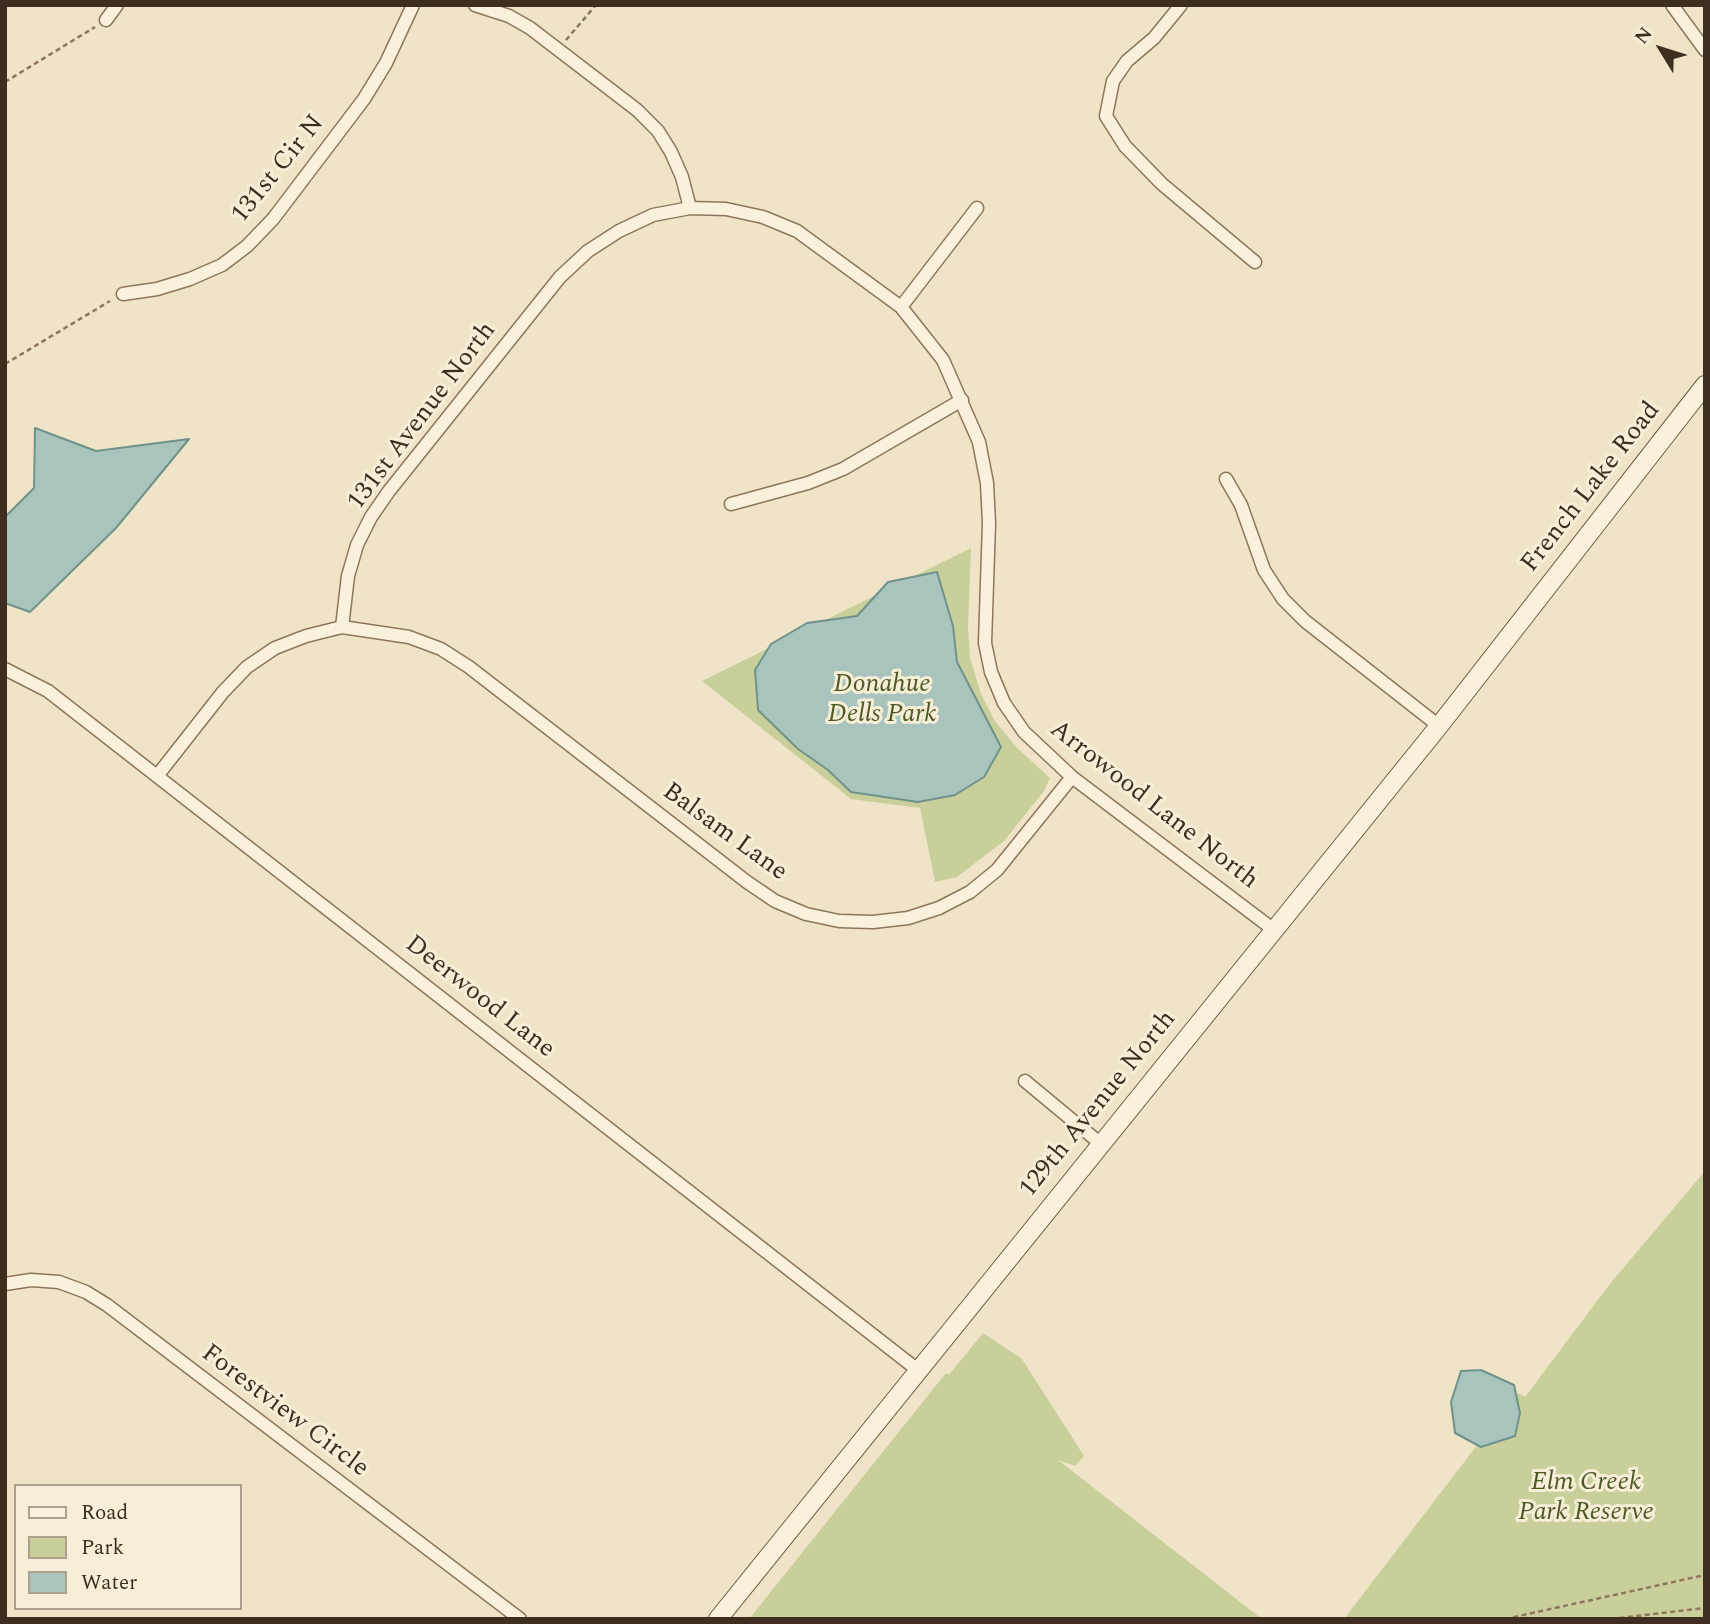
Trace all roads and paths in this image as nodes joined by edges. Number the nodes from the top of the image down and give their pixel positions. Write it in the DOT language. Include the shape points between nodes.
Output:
graph roads {
  1 [pos="117,5"];
  2 [pos="412,5"];
  3 [pos="475,5"];
  4 [pos="596,5"];
  5 [pos="1181,5"];
  6 [pos="1672,5"];
  7 [pos="106,20"];
  8 [pos="559,49"];
  9 [pos="1705,50"];
  10 [pos="5,82"];
  11 [pos="690,208"];
  12 [pos="977,208"];
  13 [pos="1255,262"];
  14 [pos="123,295"];
  15 [pos="901,307"];
  16 [pos="5,364"];
  17 [pos="1705,385"];
  18 [pos="962,400"];
  19 [pos="5,461"];
  20 [pos="5,467"];
  21 [pos="1226,479"];
  22 [pos="731,504"];
  23 [pos="1520,623"];
  24 [pos="342,627"];
  25 [pos="5,669"];
  26 [pos="1439,726"];
  27 [pos="157,776"];
  28 [pos="1072,777"];
  29 [pos="1274,930"];
  30 [pos="1026,1081"];
  31 [pos="1101,1144"];
  32 [pos="5,1284"];
  33 [pos="919,1371"];
  34 [pos="1705,1574"];
  35 [pos="1705,1608"];
  36 [pos="520,1619"];
  37 [pos="718,1619"];
  38 [pos="1505,1619"];
  39 [pos="1611,1619"];
  1 -- 7 [label="street"];
  2 -- 14 [label="street, 131st Cir N" via="364,99 273,219 247,246 222,265 190,279"];
  3 -- 8 [label="street" via="509,16"];
  4 -- 8 [label="path"];
  5 -- 13 [label="street" via="1114,80 1106,116 1125,146 1161,184"];
  6 -- 9 [label="street"];
  7 -- 10 [label="path"];
  8 -- 11 [label="street" via="658,131 682,177"];
  11 -- 15 [label="street, Arrowood Lane North" via="763,217 797,231"];
  11 -- 24 [label="street, 131st Avenue North" via="653,215 619,231 587,251 561,277 371,517 348,576"];
  12 -- 15 [label="street"];
  14 -- 16 [label="path"];
  15 -- 18 [label="street, Arrowood Lane North" via="943,360"];
  17 -- 23 [label="main road, French Lake Road"];
  18 -- 22 [label="street" via="843,469"];
  18 -- 28 [label="street, Arrowood Lane North" via="979,442 987,483 985,643 991,672 1004,703 1024,732"];
  19 -- 20 [label="path"];
  21 -- 26 [label="street" via="1241,505 1264,570 1283,599"];
  23 -- 26 [label="main road, 129th Avenue North"];
  24 -- 27 [label="street" via="275,648 247,667"];
  24 -- 28 [label="street, Balsam Lane" via="409,637 441,649 747,882 775,901 839,921 908,918 970,892 997,870"];
  25 -- 27 [label="street, Deerwood Lane" via="48,691"];
  26 -- 29 [label="main road, 129th Avenue North"];
  27 -- 33 [label="street, Deerwood Lane"];
  28 -- 29 [label="street, Arrowood Lane North"];
  29 -- 31 [label="main road, 129th Avenue North"];
  30 -- 31 [label="street"];
  31 -- 33 [label="main road, 129th Avenue North"];
  32 -- 36 [label="street, Forestview Circle" via="59,1282 107,1305"];
  33 -- 37 [label="main road, 129th Avenue North"];
  34 -- 38 [label="path"];
  35 -- 39 [label="path"];
}
